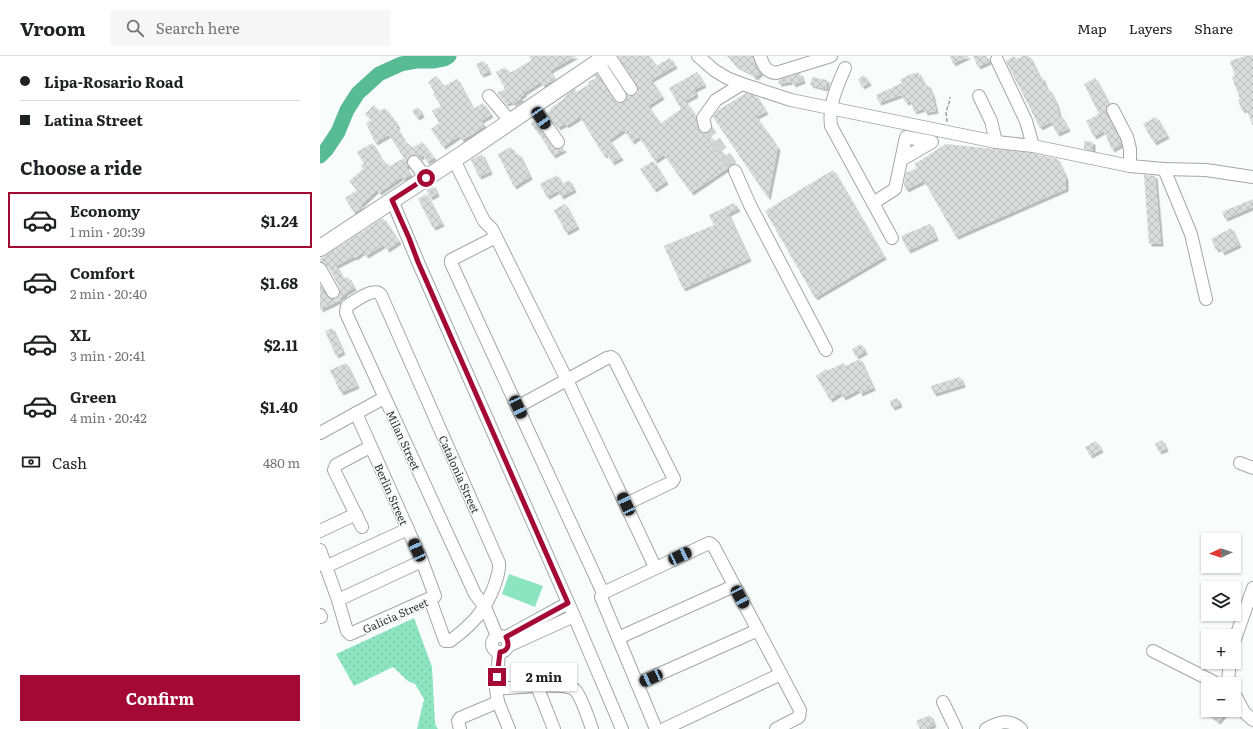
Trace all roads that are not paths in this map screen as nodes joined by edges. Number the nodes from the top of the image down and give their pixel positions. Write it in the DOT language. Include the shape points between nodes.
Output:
graph roads {
  1 [pos="698,56"];
  2 [pos="760,56"];
  3 [pos="831,56"];
  4 [pos="605,58"];
  5 [pos="997,60"];
  6 [pos="845,68"];
  7 [pos="742,84"];
  8 [pos="631,89"];
  9 [pos="489,96"];
  10 [pos="620,96"];
  11 [pos="979,96"];
  12 [pos="533,106"];
  13 [pos="832,108"];
  14 [pos="1113,110"];
  15 [pos="510,121"];
  16 [pos="705,126"];
  17 [pos="558,142"];
  18 [pos="996,142"];
  19 [pos="1033,146"];
  20 [pos="457,157"];
  21 [pos="901,160"];
  22 [pos="414,162"];
  23 [pos="1130,166"];
  24 [pos="1164,169"];
  25 [pos="735,171"];
  26 [pos="1253,177"];
  27 [pos="426,178"];
  28 [pos="392,200"];
  29 [pos="873,203"];
  30 [pos="494,233"];
  31 [pos="892,238"];
  32 [pos="320,248"];
  33 [pos="320,269"];
  34 [pos="333,292"];
  35 [pos="381,294"];
  36 [pos="1206,299"];
  37 [pos="826,350"];
  38 [pos="567,380"];
  39 [pos="384,398"];
  40 [pos="518,407"];
  41 [pos="356,413"];
  42 [pos="320,433"];
  43 [pos="370,447"];
  44 [pos="1240,463"];
  45 [pos="1253,468"];
  46 [pos="626,504"];
  47 [pos="356,514"];
  48 [pos="362,527"];
  49 [pos="408,530"];
  50 [pos="320,531"];
  51 [pos="320,550"];
  52 [pos="422,561"];
  53 [pos="325,567"];
  54 [pos="656,567"];
  55 [pos="734,586"];
  56 [pos="1253,588"];
  57 [pos="603,593"];
  58 [pos="432,598"];
  59 [pos="338,600"];
  60 [pos="568,603"];
  61 [pos="485,607"];
  62 [pos="554,611"];
  63 [pos="574,616"];
  64 [pos="560,623"];
  65 [pos="539,626"];
  66 [pos="1239,629"];
  67 [pos="758,630"];
  68 [pos="618,638"];
  69 [pos="447,642"];
  70 [pos="503,643"];
  71 [pos="1153,651"];
  72 [pos="781,674"];
  73 [pos="1204,677"];
  74 [pos="638,684"];
  75 [pos="537,686"];
  76 [pos="496,689"];
  77 [pos="498,702"];
  78 [pos="943,702"];
  79 [pos="1241,706"];
  80 [pos="1253,720"];
  81 [pos="459,725"];
  82 [pos="781,728"];
  83 [pos="509,729"];
  84 [pos="554,729"];
  85 [pos="592,729"];
  86 [pos="622,729"];
  87 [pos="656,729"];
  88 [pos="664,729"];
  89 [pos="956,729"];
  90 [pos="986,729"];
  91 [pos="1021,729"];
  1 -- 7 [label="street" via="714,70"];
  2 -- 3 [label="street" via="771,73"];
  4 -- 8 [label="street"];
  4 -- 10 [label="street"];
  4 -- 12 [label="main road"];
  5 -- 19 [label="street" via="1026,121"];
  6 -- 13 [label="street" via="837,86"];
  7 -- 13 [label="street" via="791,100"];
  7 -- 16 [label="street" via="716,100 702,118"];
  9 -- 15 [label="street"];
  11 -- 18 [label="street" via="991,121"];
  12 -- 15 [label="main road"];
  12 -- 17 [label="street"];
  13 -- 18 [label="street"];
  13 -- 29 [label="street" via="831,126"];
  14 -- 23 [label="street" via="1127,137"];
  15 -- 20 [label="main road"];
  18 -- 19 [label="street"];
  19 -- 23 [label="street"];
  20 -- 27 [label="main road"];
  20 -- 30 [label="street" via="484,221"];
  21 -- 29 [label="street" via="896,189"];
  22 -- 27 [label="street"];
  23 -- 24 [label="street"];
  24 -- 26 [label="street" via="1206,170"];
  24 -- 36 [label="street" via="1191,234"];
  25 -- 37 [label="street" via="750,205"];
  27 -- 28 [label="main road"];
  28 -- 32 [label="main road"];
  28 -- 60 [label="street"];
  29 -- 31 [label="street"];
  30 -- 38 [label="street"];
  30 -- 40 [label="street" via="451,260 451,263"];
  33 -- 34 [label="street"];
  35 -- 39 [label="street, Milan Street" via="376,291 370,292 346,306 345,310"];
  35 -- 61 [label="street, Catalonia Street" via="499,563 499,571"];
  38 -- 40 [label="street"];
  38 -- 46 [label="street"];
  38 -- 46 [label="street" via="607,358 614,359 674,477 672,482"];
  39 -- 41 [label="street"];
  39 -- 61 [label="street, Milan Street" via="474,594"];
  40 -- 57 [label="street"];
  41 -- 42 [label="street"];
  41 -- 43 [label="street, Berlin Street"];
  43 -- 47 [label="street" via="334,467"];
  43 -- 49 [label="street, Berlin Street"];
  44 -- 45 [label="street"];
  46 -- 54 [label="street"];
  47 -- 48 [label="street"];
  47 -- 50 [label="street"];
  49 -- 52 [label="street, Berlin Street"];
  49 -- 53 [label="street"];
  51 -- 53 [label="street, Galicia Street"];
  52 -- 58 [label="street, Berlin Street" via="435,594"];
  52 -- 59 [label="street"];
  53 -- 59 [label="street, Galicia Street"];
  54 -- 55 [label="street" via="709,543 714,547"];
  54 -- 57 [label="street"];
  55 -- 67 [label="street"];
  55 -- 68 [label="street"];
  56 -- 66 [label="street"];
  57 -- 68 [label="street" via="601,599"];
  58 -- 59 [label="street, Galicia Street" via="350,634"];
  58 -- 69 [label="street, Berlin Street"];
  60 -- 62 [label="street"];
  60 -- 63 [label="street"];
  61 -- 69 [label="street, Catalonia Street" via="466,630"];
  61 -- 70 [label="street, Milan Street"];
  62 -- 64 [label="street"];
  62 -- 65 [label="street"];
  63 -- 64 [label="street"];
  63 -- 86 [label="street"];
  64 -- 65 [label="street"];
  65 -- 70 [label="street"];
  67 -- 72 [label="street"];
  67 -- 74 [label="street"];
  68 -- 74 [label="street"];
  70 -- 76 [label="street"];
  71 -- 73 [label="street"];
  72 -- 82 [label="street" via="800,712 799,717"];
  72 -- 88 [label="street"];
  74 -- 87 [label="street"];
  75 -- 76 [label="street"];
  75 -- 84 [label="street"];
  75 -- 85 [label="street" via="570,687 577,693"];
  76 -- 77 [label="street"];
  77 -- 81 [label="street" via="460,718"];
  77 -- 83 [label="street"];
  78 -- 89 [label="street"];
  79 -- 80 [label="street"];
  90 -- 91 [label="street" via="999,722 1017,725"];
}
